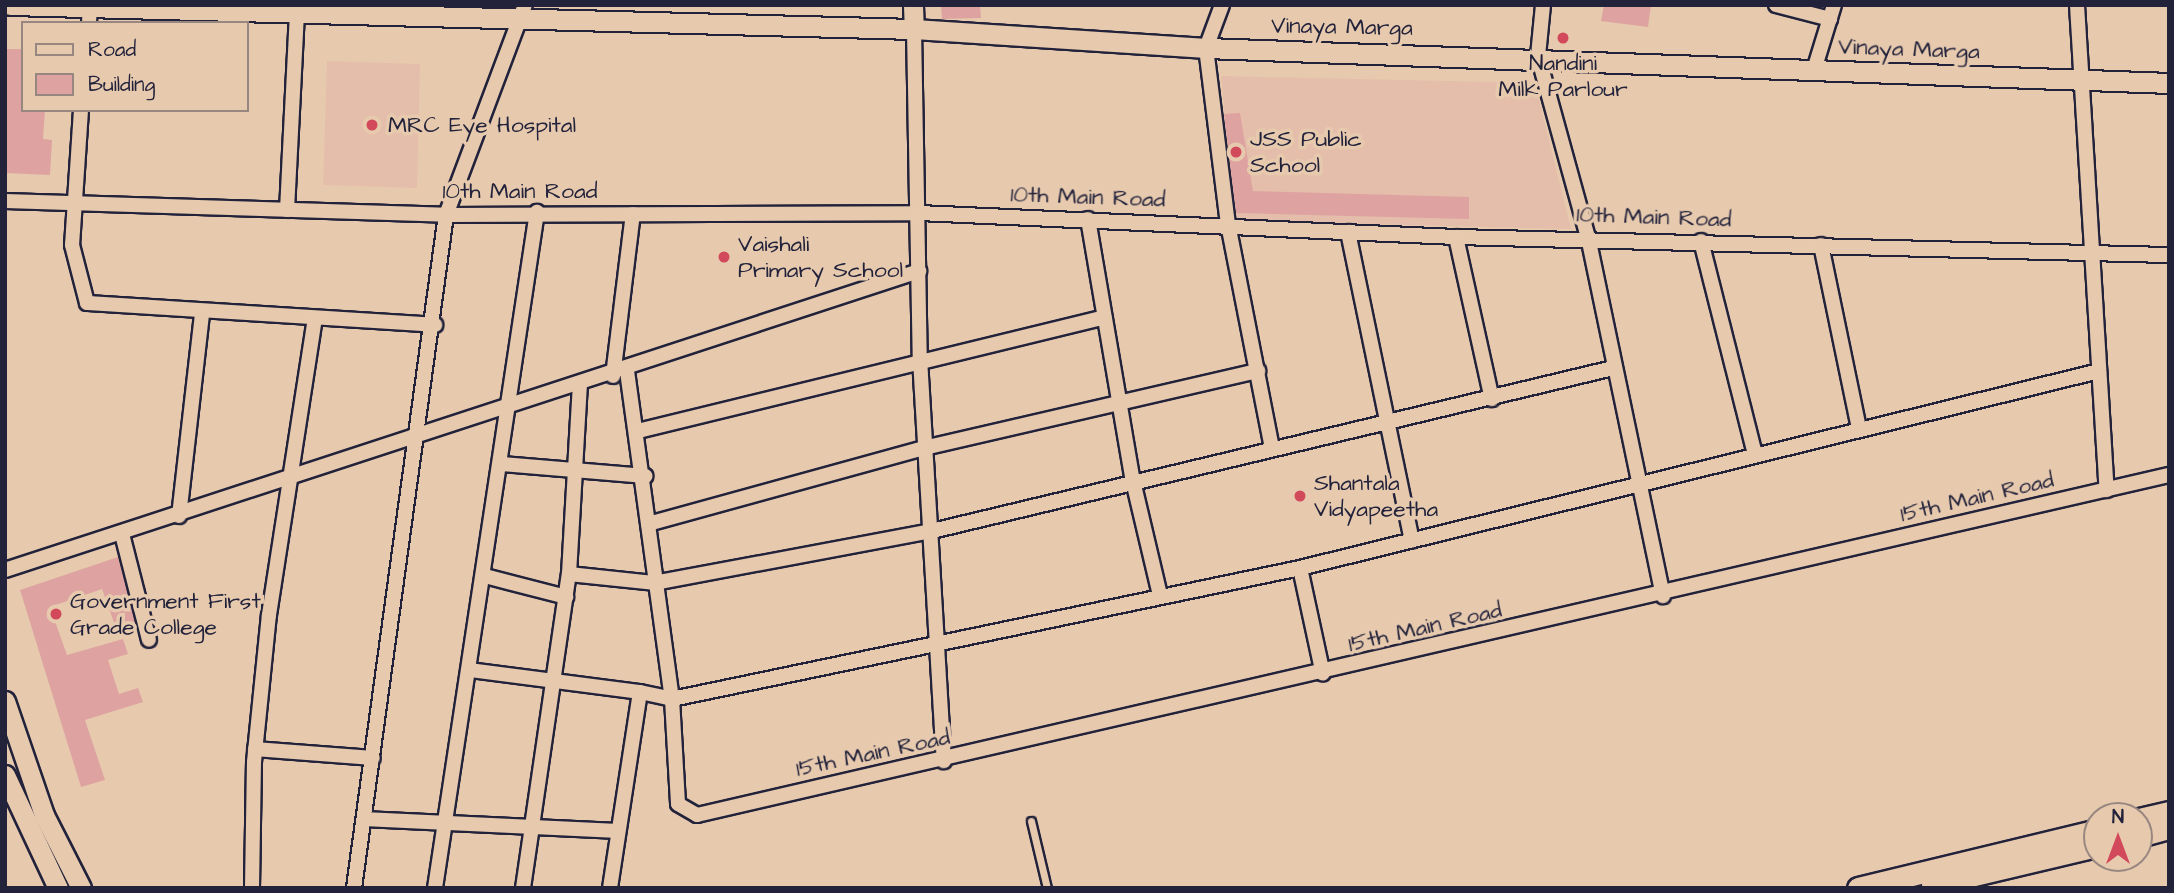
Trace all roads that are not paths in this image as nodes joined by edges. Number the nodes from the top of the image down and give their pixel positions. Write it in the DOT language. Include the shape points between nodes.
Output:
graph roads {
  1 [pos="10,5"];
  2 [pos="913,5"];
  3 [pos="1222,5"];
  4 [pos="1543,5"];
  5 [pos="1776,5"];
  6 [pos="2077,5"];
  7 [pos="304,11"];
  8 [pos="90,12"];
  9 [pos="1832,12"];
  10 [pos="523,14"];
  11 [pos="914,29"];
  12 [pos="1206,48"];
  13 [pos="1538,56"];
  14 [pos="1814,70"];
  15 [pos="2080,79"];
  16 [pos="2169,83"];
  17 [pos="81,112"];
  18 [pos="5,201"];
  19 [pos="72,202"];
  20 [pos="286,210"];
  21 [pos="537,212"];
  22 [pos="633,214"];
  23 [pos="919,214"];
  24 [pos="446,215"];
  25 [pos="1088,219"];
  26 [pos="1228,224"];
  27 [pos="1348,232"];
  28 [pos="1456,237"];
  29 [pos="1588,237"];
  30 [pos="1701,241"];
  31 [pos="1821,245"];
  32 [pos="2094,253"];
  33 [pos="2169,255"];
  34 [pos="919,271"];
  35 [pos="202,313"];
  36 [pos="1104,317"];
  37 [pos="315,319"];
  38 [pos="435,325"];
  39 [pos="920,359"];
  40 [pos="1613,368"];
  41 [pos="1258,371"];
  42 [pos="2099,371"];
  43 [pos="620,373"];
  44 [pos="580,383"];
  45 [pos="1492,399"];
  46 [pos="1119,404"];
  47 [pos="511,407"];
  48 [pos="1384,425"];
  49 [pos="1859,429"];
  50 [pos="638,430"];
  51 [pos="416,435"];
  52 [pos="928,447"];
  53 [pos="1272,449"];
  54 [pos="1755,455"];
  55 [pos="502,464"];
  56 [pos="577,470"];
  57 [pos="2169,475"];
  58 [pos="291,476"];
  59 [pos="645,477"];
  60 [pos="1133,481"];
  61 [pos="1639,484"];
  62 [pos="2107,490"];
  63 [pos="179,516"];
  64 [pos="648,524"];
  65 [pos="932,531"];
  66 [pos="122,534"];
  67 [pos="1412,540"];
  68 [pos="1300,568"];
  69 [pos="5,570"];
  70 [pos="569,574"];
  71 [pos="485,576"];
  72 [pos="654,583"];
  73 [pos="1160,595"];
  74 [pos="1662,596"];
  75 [pos="566,597"];
  76 [pos="149,640"];
  77 [pos="942,645"];
  78 [pos="470,670"];
  79 [pos="1323,674"];
  80 [pos="556,678"];
  81 [pos="640,692"];
  82 [pos="672,699"];
  83 [pos="5,701"];
  84 [pos="255,749"];
  85 [pos="373,758"];
  86 [pos="944,761"];
  87 [pos="5,775"];
  88 [pos="365,819"];
  89 [pos="446,821"];
  90 [pos="1031,821"];
  91 [pos="533,827"];
  92 [pos="617,831"];
  93 [pos="2083,835"];
  94 [pos="2083,849"];
  95 [pos="1951,879"];
  96 [pos="58,888"];
  97 [pos="81,888"];
  98 [pos="252,888"];
  99 [pos="354,888"];
  100 [pos="435,888"];
  101 [pos="523,888"];
  102 [pos="610,888"];
  103 [pos="1047,888"];
  104 [pos="1858,888"];
  105 [pos="1921,888"];
  1 -- 8 [label="street, Vinaya Marga"];
  2 -- 11 [label="street"];
  3 -- 12 [label="street"];
  4 -- 13 [label="street"];
  5 -- 9 [label="street"];
  6 -- 15 [label="street"];
  7 -- 8 [label="street, Vinaya Marga"];
  7 -- 10 [label="street, Vinaya Marga"];
  7 -- 20 [label="street"];
  9 -- 14 [label="street"];
  10 -- 11 [label="street, Vinaya Marga"];
  10 -- 24 [label="street"];
  11 -- 12 [label="street, Vinaya Marga"];
  11 -- 23 [label="street"];
  12 -- 13 [label="street, Vinaya Marga"];
  12 -- 26 [label="street"];
  13 -- 14 [label="street, Vinaya Marga"];
  13 -- 29 [label="street"];
  14 -- 15 [label="street, Vinaya Marga"];
  15 -- 16 [label="street, Vinaya Marga"];
  15 -- 32 [label="street"];
  17 -- 19 [label="street"];
  18 -- 19 [label="street, 10th Main Road"];
  19 -- 20 [label="street, 10th Main Road"];
  19 -- 35 [label="street" via="72,245 88,303"];
  20 -- 24 [label="street, 10th Main Road"];
  21 -- 22 [label="street, 10th Main Road"];
  21 -- 24 [label="street, 10th Main Road"];
  21 -- 47 [label="street"];
  22 -- 23 [label="street, 10th Main Road"];
  22 -- 43 [label="street"];
  23 -- 25 [label="street, 10th Main Road"];
  23 -- 34 [label="street"];
  24 -- 38 [label="street"];
  25 -- 26 [label="street, 10th Main Road"];
  25 -- 36 [label="street"];
  26 -- 27 [label="street, 10th Main Road"];
  26 -- 41 [label="street"];
  27 -- 28 [label="street, 10th Main Road"];
  27 -- 48 [label="street"];
  28 -- 29 [label="street, 10th Main Road"];
  28 -- 45 [label="street"];
  29 -- 30 [label="street, 10th Main Road"];
  29 -- 40 [label="street"];
  30 -- 31 [label="street, 10th Main Road"];
  30 -- 54 [label="street"];
  31 -- 32 [label="street, 10th Main Road"];
  31 -- 49 [label="street"];
  32 -- 33 [label="street, 10th Main Road"];
  32 -- 42 [label="street"];
  34 -- 39 [label="street"];
  34 -- 43 [label="street"];
  35 -- 37 [label="street"];
  35 -- 63 [label="street"];
  36 -- 39 [label="street"];
  36 -- 46 [label="street"];
  37 -- 38 [label="street"];
  37 -- 58 [label="street"];
  38 -- 51 [label="street"];
  39 -- 50 [label="street"];
  39 -- 52 [label="street"];
  40 -- 45 [label="street"];
  40 -- 61 [label="street"];
  41 -- 46 [label="street"];
  41 -- 53 [label="street"];
  42 -- 49 [label="street"];
  42 -- 62 [label="street"];
  43 -- 44 [label="street"];
  43 -- 50 [label="street"];
  44 -- 47 [label="street"];
  44 -- 56 [label="street"];
  45 -- 48 [label="street"];
  46 -- 52 [label="street"];
  46 -- 60 [label="street"];
  47 -- 51 [label="street"];
  47 -- 55 [label="street"];
  48 -- 53 [label="street"];
  48 -- 67 [label="street"];
  49 -- 54 [label="street"];
  50 -- 59 [label="street"];
  51 -- 58 [label="street"];
  51 -- 85 [label="street"];
  52 -- 64 [label="street"];
  52 -- 65 [label="street"];
  53 -- 60 [label="street"];
  54 -- 61 [label="street"];
  55 -- 56 [label="street"];
  55 -- 71 [label="street"];
  56 -- 59 [label="street"];
  56 -- 70 [label="street"];
  57 -- 62 [label="street, 15th Main Road"];
  58 -- 63 [label="street"];
  58 -- 84 [label="street"];
  59 -- 64 [label="street"];
  60 -- 65 [label="street"];
  60 -- 73 [label="street"];
  61 -- 67 [label="street"];
  61 -- 74 [label="street"];
  62 -- 74 [label="street, 15th Main Road"];
  63 -- 66 [label="street"];
  64 -- 72 [label="street"];
  65 -- 72 [label="street"];
  65 -- 77 [label="street"];
  66 -- 69 [label="street"];
  66 -- 76 [label="street"];
  67 -- 68 [label="street"];
  68 -- 73 [label="street"];
  68 -- 79 [label="street"];
  70 -- 72 [label="street"];
  70 -- 75 [label="street"];
  71 -- 75 [label="street"];
  71 -- 78 [label="street"];
  72 -- 82 [label="street"];
  73 -- 77 [label="street"];
  74 -- 79 [label="street, 15th Main Road"];
  75 -- 80 [label="street"];
  77 -- 82 [label="street"];
  77 -- 86 [label="street"];
  78 -- 80 [label="street"];
  78 -- 89 [label="street"];
  79 -- 86 [label="street, 15th Main Road"];
  80 -- 81 [label="street"];
  80 -- 91 [label="street"];
  81 -- 82 [label="street"];
  81 -- 92 [label="street"];
  82 -- 86 [label="street, 15th Main Road" via="678,804 690,814"];
  83 -- 97 [label="street" via="44,816"];
  84 -- 85 [label="street"];
  84 -- 98 [label="street"];
  85 -- 88 [label="street"];
  87 -- 96 [label="street"];
  88 -- 89 [label="street"];
  88 -- 99 [label="street"];
  89 -- 91 [label="street"];
  89 -- 100 [label="street"];
  90 -- 103 [label="lane"];
  91 -- 92 [label="street"];
  91 -- 101 [label="street"];
  92 -- 102 [label="street"];
  93 -- 95 [label="main road"];
  94 -- 95 [label="main road"];
  95 -- 104 [label="main road"];
  95 -- 105 [label="main road"];
}
